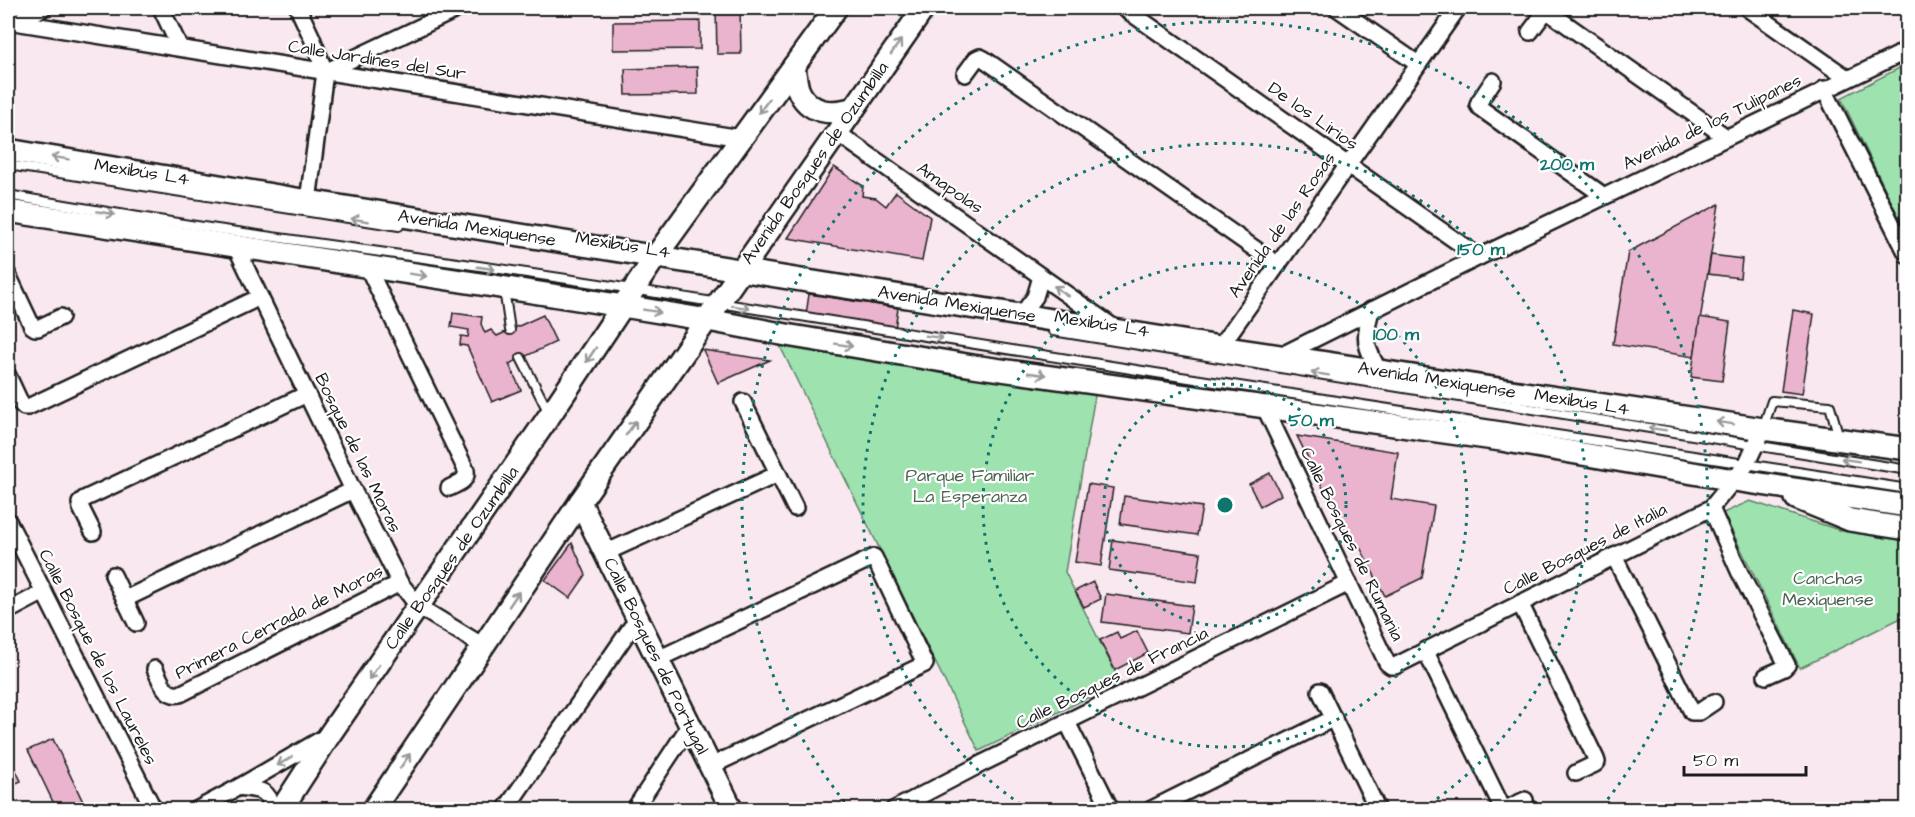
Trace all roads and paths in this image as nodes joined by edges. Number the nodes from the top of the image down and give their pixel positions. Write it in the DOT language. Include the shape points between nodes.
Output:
graph roads {
  1 [pos="43,8"];
  2 [pos="161,8"];
  3 [pos="298,8"];
  4 [pos="460,8"];
  5 [pos="836,8"];
  6 [pos="924,8"];
  7 [pos="1124,8"];
  8 [pos="1337,8"];
  9 [pos="1458,8"];
  10 [pos="1747,8"];
  11 [pos="1547,9"];
  12 [pos="11,21"];
  13 [pos="1530,32"];
  14 [pos="180,48"];
  15 [pos="1908,48"];
  16 [pos="1418,64"];
  17 [pos="794,66"];
  18 [pos="325,72"];
  19 [pos="965,74"];
  20 [pos="1847,78"];
  21 [pos="1493,81"];
  22 [pos="1824,89"];
  23 [pos="854,108"];
  24 [pos="836,132"];
  25 [pos="1726,136"];
  26 [pos="741,138"];
  27 [pos="8,150"];
  28 [pos="8,165"];
  29 [pos="1348,165"];
  30 [pos="8,195"];
  31 [pos="1604,196"];
  32 [pos="308,201"];
  33 [pos="8,211"];
  34 [pos="402,227"];
  35 [pos="235,245"];
  36 [pos="592,255"];
  37 [pos="1908,256"];
  38 [pos="1479,257"];
  39 [pos="654,260"];
  40 [pos="1278,265"];
  41 [pos="368,268"];
  42 [pos="682,270"];
  43 [pos="8,275"];
  44 [pos="736,277"];
  45 [pos="1041,277"];
  46 [pos="503,288"];
  47 [pos="260,297"];
  48 [pos="628,298"];
  49 [pos="1371,310"];
  50 [pos="713,312"];
  51 [pos="1022,314"];
  52 [pos="61,317"];
  53 [pos="1040,329"];
  54 [pos="1116,329"];
  55 [pos="510,330"];
  56 [pos="1220,347"];
  57 [pos="1280,356"];
  58 [pos="521,358"];
  59 [pos="1379,371"];
  60 [pos="8,376"];
  61 [pos="307,394"];
  62 [pos="743,402"];
  63 [pos="1264,406"];
  64 [pos="550,416"];
  65 [pos="1758,437"];
  66 [pos="1908,437"];
  67 [pos="1847,440"];
  68 [pos="1908,449"];
  69 [pos="1908,470"];
  70 [pos="1740,473"];
  71 [pos="778,474"];
  72 [pos="1774,487"];
  73 [pos="449,488"];
  74 [pos="1908,489"];
  75 [pos="353,490"];
  76 [pos="580,502"];
  77 [pos="1908,506"];
  78 [pos="795,508"];
  79 [pos="1711,508"];
  80 [pos="8,521"];
  81 [pos="1908,529"];
  82 [pos="93,532"];
  83 [pos="605,553"];
  84 [pos="1614,556"];
  85 [pos="113,575"];
  86 [pos="1349,583"];
  87 [pos="400,584"];
  88 [pos="44,592"];
  89 [pos="125,600"];
  90 [pos="1520,603"];
  91 [pos="419,608"];
  92 [pos="8,611"];
  93 [pos="637,619"];
  94 [pos="136,623"];
  95 [pos="483,646"];
  96 [pos="1425,650"];
  97 [pos="658,659"];
  98 [pos="1391,666"];
  99 [pos="155,669"];
  100 [pos="1766,676"];
  101 [pos="1320,691"];
  102 [pos="1714,702"];
  103 [pos="1334,718"];
  104 [pos="1067,722"];
  105 [pos="690,725"];
  106 [pos="330,734"];
  107 [pos="711,766"];
  108 [pos="1576,772"];
  109 [pos="239,788"];
  110 [pos="1525,800"];
  111 [pos="154,810"];
  112 [pos="196,810"];
  113 [pos="273,810"];
  114 [pos="281,810"];
  115 [pos="373,810"];
  116 [pos="505,810"];
  117 [pos="634,810"];
  118 [pos="732,810"];
  119 [pos="893,810"];
  120 [pos="1111,810"];
  121 [pos="1150,810"];
  122 [pos="1378,810"];
  1 -- 12 [label="street"];
  2 -- 14 [label="street"];
  3 -- 18 [label="street"];
  4 -- 18 [label="street"];
  5 -- 17 [label="main road"];
  23 -- 6 [label="main road, Avenida Bosques de Ozumbilla, one-way"];
  7 -- 29 [label="street, De los Lirios"];
  8 -- 16 [label="street"];
  9 -- 16 [label="street, Avenida de las Rosas"];
  10 -- 20 [label="street"];
  11 -- 13 [label="street"];
  11 -- 25 [label="street"];
  12 -- 14 [label="street, Calle Jardines del Sur"];
  14 -- 18 [label="street, Calle Jardines del Sur"];
  15 -- 20 [label="street, Avenida de los Tulipanes"];
  16 -- 29 [label="street, Avenida de las Rosas"];
  17 -- 23 [label="main road" via="798,90 809,105 823,112"];
  17 -- 26 [label="main road, one-way"];
  18 -- 26 [label="street, Calle Jardines del Sur"];
  18 -- 32 [label="street"];
  19 -- 40 [label="street" via="976,59 984,59"];
  20 -- 22 [label="street, Avenida de los Tulipanes"];
  21 -- 31 [label="street" via="1479,102 1480,108"];
  22 -- 25 [label="street, Avenida de los Tulipanes"];
  22 -- 37 [label="street"];
  23 -- 24 [label="main road, Avenida Bosques de Ozumbilla"];
  24 -- 44 [label="main road, Avenida Bosques de Ozumbilla"];
  24 -- 45 [label="street, Amapolas"];
  25 -- 31 [label="street, Avenida de los Tulipanes"];
  26 -- 39 [label="main road"];
  32 -- 27 [label="main road, Avenida Mexiquense, one-way"];
  34 -- 28 [label="lane, Mexibús L4, one-way"];
  29 -- 38 [label="street, De los Lirios"];
  29 -- 40 [label="street, Avenida de las Rosas"];
  30 -- 48 [label="lane, one-way"];
  31 -- 38 [label="street, Avenida de los Tulipanes"];
  32 -- 39 [label="main road, Avenida Mexiquense"];
  33 -- 35 [label="main road"];
  35 -- 41 [label="main road"];
  35 -- 47 [label="street, Bosque de las Moras"];
  36 -- 39 [label="lane, Mexibús L4"];
  38 -- 49 [label="street, Avenida de los Tulipanes"];
  39 -- 42 [label="lane, Mexibús L4"];
  39 -- 44 [label="main road, Avenida Mexiquense"];
  39 -- 48 [label="main road"];
  40 -- 56 [label="street, Avenida de las Rosas"];
  41 -- 46 [label="main road, one-way"];
  41 -- 73 [label="street" via="466,470 465,480"];
  43 -- 52 [label="street" via="34,328"];
  44 -- 50 [label="main road, Avenida Bosques de Ozumbilla"];
  44 -- 51 [label="main road, Avenida Mexiquense"];
  45 -- 51 [label="street" via="1035,297"];
  54 -- 45 [label="street, Amapolas, one-way"];
  46 -- 48 [label="main road"];
  46 -- 55 [label="lane"];
  47 -- 60 [label="street" via="28,407 21,404"];
  47 -- 61 [label="street, Bosque de las Moras"];
  48 -- 50 [label="main road, one-way"];
  48 -- 64 [label="main road, Calle Bosques de Ozumbilla, one-way"];
  49 -- 57 [label="street, Avenida de los Tulipanes"];
  49 -- 59 [label="street" via="1365,339"];
  50 -- 63 [label="main road, one-way" via="792,336 973,366"];
  50 -- 70 [label="lane, Mexibús L4, one-way"];
  76 -- 50 [label="main road, one-way"];
  51 -- 54 [label="main road, Avenida Mexiquense"];
  65 -- 53 [label="lane, Mexibús L4, one-way"];
  54 -- 56 [label="main road, Avenida Mexiquense"];
  56 -- 57 [label="main road, Avenida Mexiquense"];
  57 -- 59 [label="main road, Avenida Mexiquense"];
  58 -- 64 [label="lane"];
  65 -- 59 [label="main road, Avenida Mexiquense, one-way"];
  61 -- 75 [label="street, Bosque de las Moras"];
  61 -- 82 [label="street" via="84,499 81,508"];
  62 -- 71 [label="street"];
  63 -- 70 [label="main road"];
  63 -- 86 [label="street, Calle Bosques de Rumania"];
  64 -- 91 [label="main road, Calle Bosques de Ozumbilla"];
  65 -- 67 [label="main road, Avenida Mexiquense"];
  65 -- 67 [label="lane" via="1772,401 1830,406"];
  69 -- 65 [label="lane, Mexibús L4, one-way"];
  65 -- 70 [label="street, Calle Bosques de Italia"];
  66 -- 67 [label="main road"];
  67 -- 68 [label="main road, Avenida Mexiquense"];
  70 -- 72 [label="main road"];
  70 -- 74 [label="lane, Mexibús L4"];
  70 -- 79 [label="street, Calle Bosques de Italia"];
  71 -- 78 [label="street"];
  71 -- 83 [label="street"];
  72 -- 77 [label="main road"];
  72 -- 81 [label="main road" via="1850,519"];
  75 -- 87 [label="street, Bosque de las Moras"];
  75 -- 89 [label="street"];
  76 -- 83 [label="main road, Calle Bosques de Portugal"];
  95 -- 76 [label="main road, one-way"];
  79 -- 84 [label="street, Calle Bosques de Italia"];
  79 -- 100 [label="street" via="1787,665"];
  80 -- 88 [label="street, Calle Bosque de los Laureles"];
  83 -- 93 [label="main road, Calle Bosques de Portugal"];
  84 -- 90 [label="street, Calle Bosques de Italia"];
  84 -- 102 [label="street" via="1692,712"];
  85 -- 89 [label="street"];
  86 -- 98 [label="street, Calle Bosques de Rumania"];
  86 -- 104 [label="street, Calle Bosques de Francia"];
  87 -- 91 [label="street, Bosque de las Moras"];
  87 -- 99 [label="street, Primera Cerrada de Moras" via="180,694 168,693"];
  88 -- 92 [label="street"];
  88 -- 111 [label="street, Calle Bosque de los Laureles"];
  89 -- 94 [label="street"];
  90 -- 96 [label="street, Calle Bosques de Italia"];
  90 -- 108 [label="street" via="1597,762"];
  91 -- 95 [label="street, Bosque de las Moras"];
  91 -- 106 [label="main road, Calle Bosques de Ozumbilla, one-way"];
  93 -- 97 [label="main road, Calle Bosques de Portugal"];
  93 -- 116 [label="street"];
  115 -- 95 [label="main road, one-way"];
  96 -- 98 [label="street, Calle Bosques de Italia"];
  96 -- 110 [label="street" via="1502,807"];
  97 -- 105 [label="main road, Calle Bosques de Portugal"];
  97 -- 107 [label="street" via="874,557 924,664"];
  101 -- 103 [label="street"];
  103 -- 121 [label="street"];
  103 -- 122 [label="street"];
  104 -- 119 [label="street, Calle Bosques de Francia"];
  104 -- 120 [label="street"];
  105 -- 107 [label="main road, Calle Bosques de Portugal"];
  105 -- 117 [label="street"];
  106 -- 109 [label="street, one-way"];
  106 -- 114 [label="main road, Calle Bosques de Ozumbilla"];
  107 -- 118 [label="main road, Calle Bosques de Portugal"];
  109 -- 112 [label="street"];
  109 -- 113 [label="street" via="266,793"];
}
